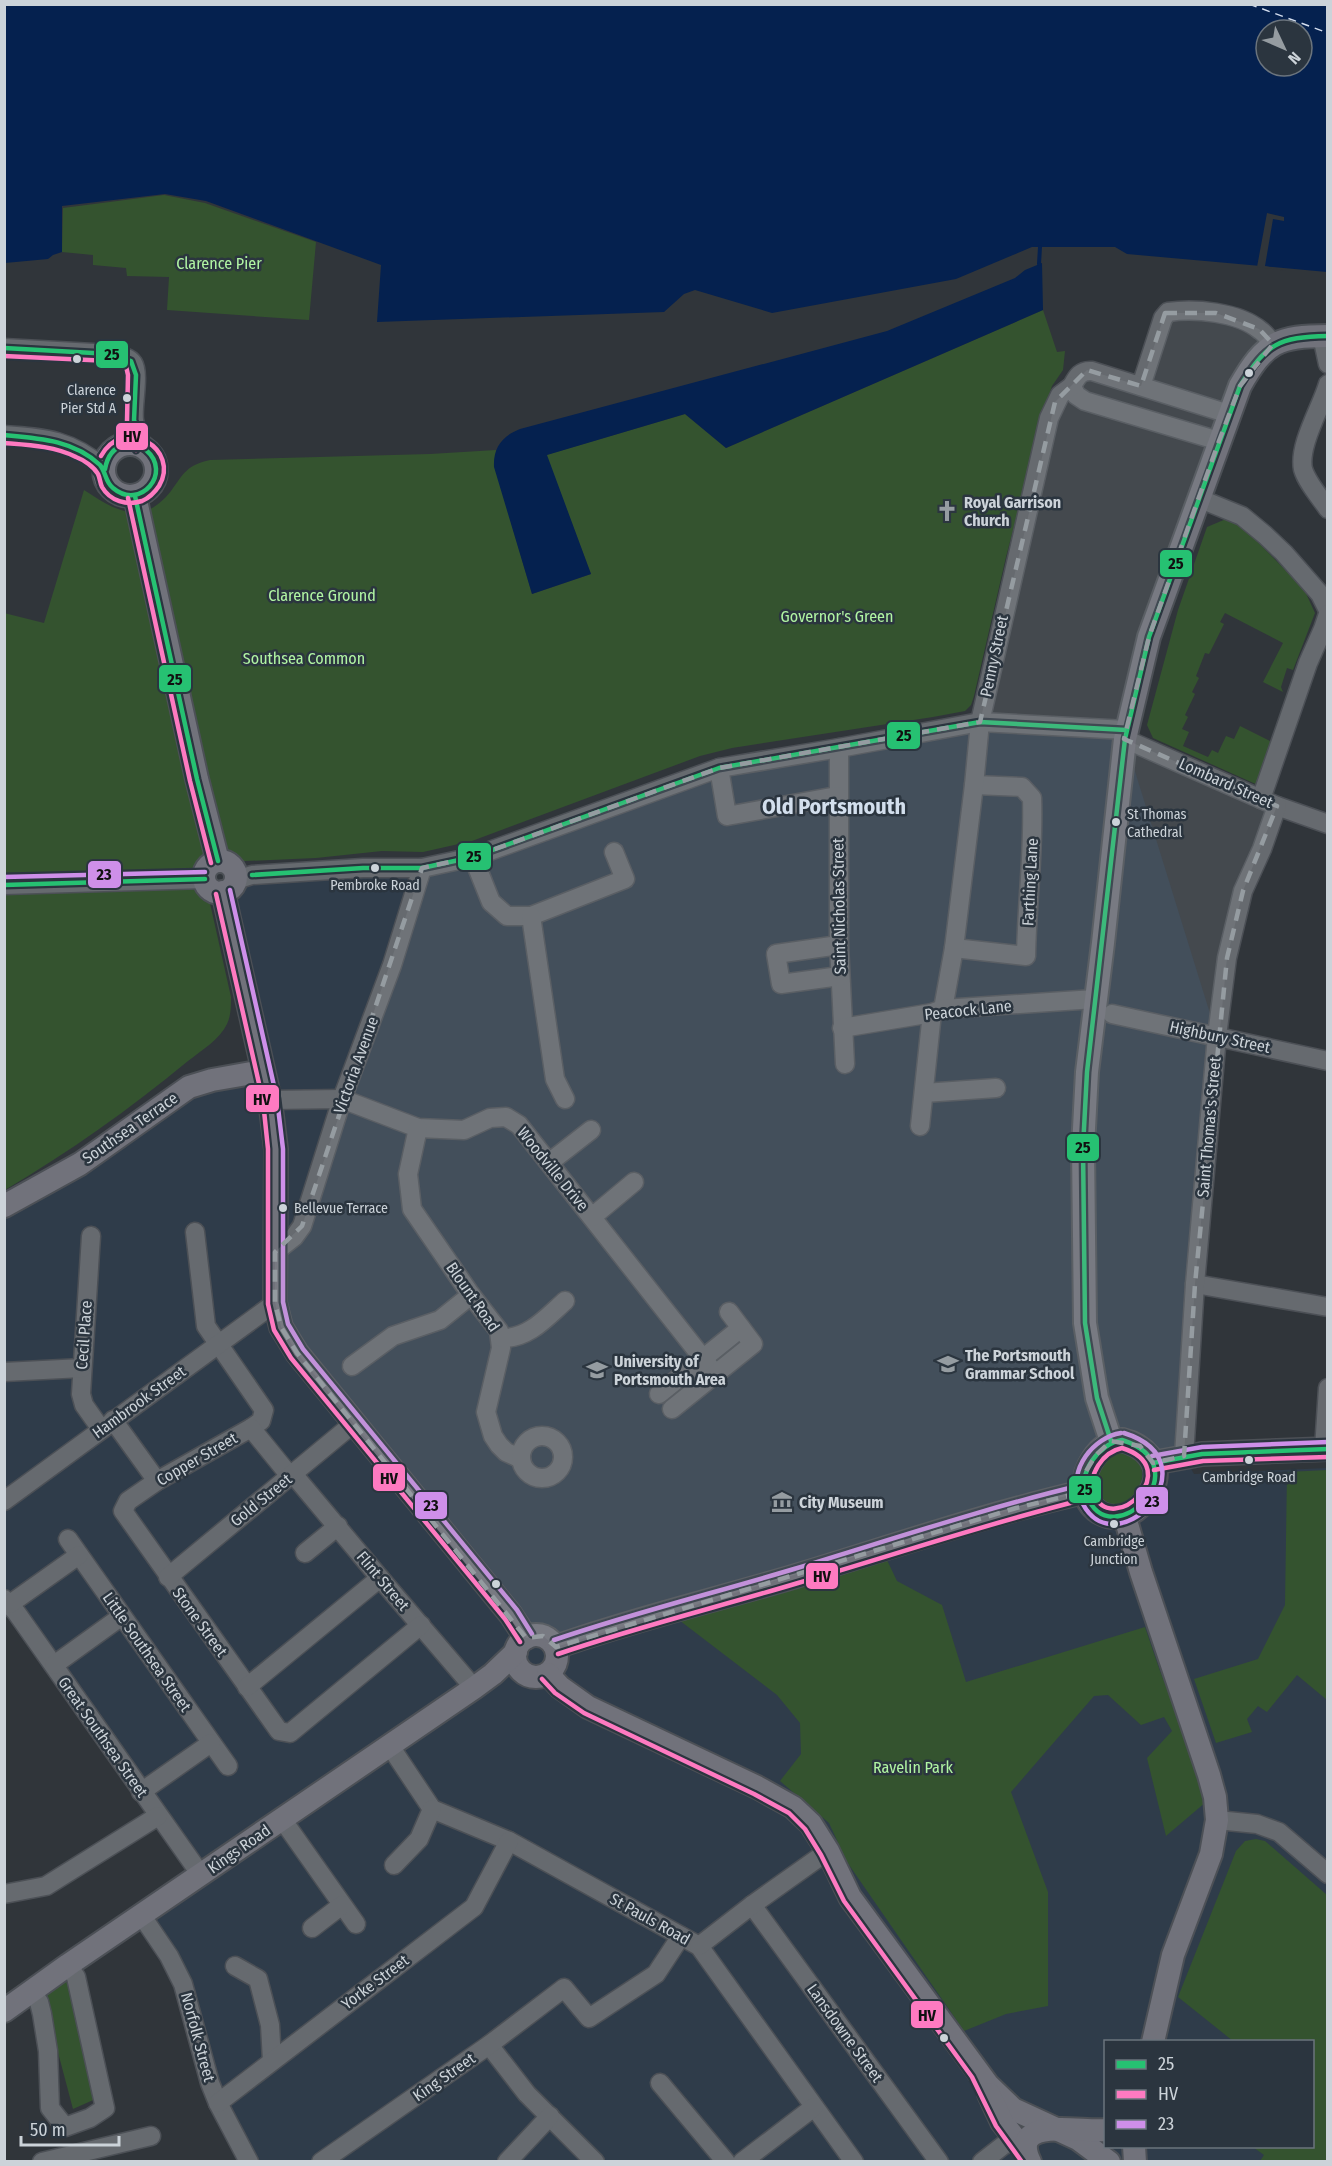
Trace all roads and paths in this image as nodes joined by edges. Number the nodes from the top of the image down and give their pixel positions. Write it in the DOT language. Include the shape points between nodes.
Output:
graph roads {
  1 [pos="1325,336"];
  2 [pos="1273,344"];
  3 [pos="4,348"];
  4 [pos="1328,364"];
  5 [pos="1328,384"];
  6 [pos="1072,386"];
  7 [pos="1141,386"];
  8 [pos="1229,414"];
  9 [pos="1320,424"];
  10 [pos="4,435"];
  11 [pos="1219,441"];
  12 [pos="143,447"];
  13 [pos="105,469"];
  14 [pos="135,496"];
  15 [pos="1198,498"];
  16 [pos="1328,509"];
  17 [pos="1328,612"];
  18 [pos="980,722"];
  19 [pos="1125,735"];
  20 [pos="838,748"];
  21 [pos="720,768"];
  22 [pos="974,785"];
  23 [pos="837,796"];
  24 [pos="1269,802"];
  25 [pos="1328,824"];
  26 [pos="614,852"];
  27 [pos="472,857"];
  28 [pos="422,868"];
  29 [pos="220,878"];
  30 [pos="4,885"];
  31 [pos="531,916"];
  32 [pos="839,945"];
  33 [pos="954,948"];
  34 [pos="840,976"];
  35 [pos="1095,999"];
  36 [pos="938,1011"];
  37 [pos="1112,1014"];
  38 [pos="842,1028"];
  39 [pos="1217,1036"];
  40 [pos="1328,1061"];
  41 [pos="845,1064"];
  42 [pos="263,1071"];
  43 [pos="996,1088"];
  44 [pos="924,1093"];
  45 [pos="342,1099"];
  46 [pos="565,1099"];
  47 [pos="270,1100"];
  48 [pos="920,1126"];
  49 [pos="418,1128"];
  50 [pos="591,1130"];
  51 [pos="550,1162"];
  52 [pos="634,1182"];
  53 [pos="4,1206"];
  54 [pos="592,1217"];
  55 [pos="195,1232"];
  56 [pos="91,1236"];
  57 [pos="275,1252"];
  58 [pos="1195,1284"];
  59 [pos="471,1295"];
  60 [pos="565,1301"];
  61 [pos="275,1303"];
  62 [pos="1328,1307"];
  63 [pos="729,1312"];
  64 [pos="741,1328"];
  65 [pos="502,1338"];
  66 [pos="219,1344"];
  67 [pos="703,1358"];
  68 [pos="352,1366"];
  69 [pos="82,1368"];
  70 [pos="4,1372"];
  71 [pos="716,1375"];
  72 [pos="1328,1388"];
  73 [pos="659,1394"];
  74 [pos="672,1409"];
  75 [pos="354,1422"];
  76 [pos="107,1425"];
  77 [pos="250,1428"];
  78 [pos="1111,1442"];
  79 [pos="1326,1449"];
  80 [pos="1184,1456"];
  81 [pos="521,1459"];
  82 [pos="1153,1463"];
  83 [pos="292,1475"];
  84 [pos="157,1481"];
  85 [pos="1084,1491"];
  86 [pos="4,1501"];
  87 [pos="124,1506"];
  88 [pos="1125,1517"];
  89 [pos="338,1526"];
  90 [pos="68,1539"];
  91 [pos="305,1553"];
  92 [pos="78,1555"];
  93 [pos="168,1576"];
  94 [pos="380,1578"];
  95 [pos="7,1602"];
  96 [pos="122,1616"];
  97 [pos="421,1625"];
  98 [pos="556,1647"];
  99 [pos="521,1654"];
  100 [pos="54,1665"];
  101 [pos="548,1674"];
  102 [pos="247,1687"];
  103 [pos="474,1688"];
  104 [pos="211,1743"];
  105 [pos="390,1746"];
  106 [pos="228,1766"];
  107 [pos="141,1792"];
  108 [pos="432,1809"];
  109 [pos="158,1816"];
  110 [pos="282,1819"];
  111 [pos="1217,1820"];
  112 [pos="509,1840"];
  113 [pos="828,1851"];
  114 [pos="394,1865"];
  115 [pos="1328,1874"];
  116 [pos="201,1875"];
  117 [pos="4,1894"];
  118 [pos="342,1905"];
  119 [pos="752,1905"];
  120 [pos="142,1916"];
  121 [pos="356,1924"];
  122 [pos="312,1928"];
  123 [pos="681,1936"];
  124 [pos="699,1946"];
  125 [pos="68,1965"];
  126 [pos="235,1966"];
  127 [pos="31,1991"];
  128 [pos="5,2008"];
  129 [pos="1153,2040"];
  130 [pos="489,2045"];
  131 [pos="272,2061"];
  132 [pos="978,2073"];
  133 [pos="660,2083"];
  134 [pos="218,2103"];
  135 [pos="814,2107"];
  136 [pos="550,2116"];
  137 [pos="1059,2130"];
  138 [pos="1104,2130"];
  139 [pos="151,2136"];
  140 [pos="1027,2156"];
  141 [pos="42,2162"];
  142 [pos="249,2162"];
  143 [pos="321,2162"];
  144 [pos="507,2162"];
  145 [pos="595,2162"];
  146 [pos="726,2162"];
  147 [pos="742,2162"];
  148 [pos="854,2162"];
  149 [pos="939,2162"];
  150 [pos="982,2162"];
  151 [pos="1109,2162"];
  1 -- 2 [label="main road" via="1285,339"];
  1 -- 4 [label="street"];
  2 -- 7 [label="street" via="1259,329 1235,317 1168,312"];
  2 -- 8 [label="main road" via="1247,374"];
  3 -- 12 [label="street" via="125,357 133,363 134,423"];
  5 -- 9 [label="street"];
  6 -- 7 [label="street, Penny Street" via="1079,374 1087,370"];
  6 -- 11 [label="street" via="1085,401"];
  6 -- 18 [label="street, Penny Street" via="1060,395 1049,418"];
  7 -- 8 [label="street"];
  8 -- 11 [label="main road"];
  9 -- 16 [label="street" via="1304,452 1303,466"];
  10 -- 13 [label="street" via="54,440 79,450"];
  11 -- 15 [label="main road"];
  12 -- 13 [label="main road" via="135,444 118,448 106,460"];
  12 -- 14 [label="main road" via="154,459 156,474 149,489"];
  13 -- 14 [label="main road" via="113,489"];
  14 -- 29 [label="main road"];
  15 -- 17 [label="street" via="1242,516 1258,529 1320,594"];
  15 -- 19 [label="main road" via="1149,637"];
  17 -- 24 [label="street, Saint Thomas's Street" via="1308,663"];
  18 -- 19 [label="street"];
  18 -- 20 [label="street"];
  18 -- 22 [label="street, Penny Street"];
  19 -- 24 [label="street, Lombard Street"];
  19 -- 35 [label="main road"];
  20 -- 21 [label="street"];
  20 -- 23 [label="street, Saint Nicholas Street"];
  21 -- 23 [label="street" via="727,816"];
  21 -- 27 [label="street"];
  22 -- 33 [label="street, Penny Street"];
  22 -- 33 [label="street, Farthing Lane" via="1022,787 1032,798 1026,956"];
  23 -- 32 [label="street, Saint Nicholas Street"];
  24 -- 25 [label="street, Lombard Street"];
  24 -- 39 [label="street, Saint Thomas's Street" via="1262,849 1243,891 1227,958"];
  26 -- 31 [label="street" via="625,879"];
  27 -- 28 [label="street"];
  27 -- 31 [label="street" via="491,902 507,916"];
  28 -- 29 [label="street"];
  28 -- 45 [label="street, Victoria Avenue" via="392,965"];
  29 -- 30 [label="street"];
  29 -- 42 [label="main road"];
  31 -- 46 [label="street" via="555,1079"];
  32 -- 34 [label="street, Saint Nicholas Street"];
  32 -- 34 [label="street" via="776,954 781,984"];
  33 -- 36 [label="street, Penny Street"];
  34 -- 38 [label="street, Saint Nicholas Street"];
  35 -- 36 [label="street, Peacock Lane"];
  35 -- 78 [label="main road" via="1083,1148 1085,1323 1097,1398"];
  36 -- 38 [label="street, Peacock Lane"];
  36 -- 44 [label="street, Penny Street"];
  37 -- 39 [label="street, Highbury Street"];
  38 -- 41 [label="street, Saint Nicholas Street"];
  39 -- 40 [label="street, Highbury Street"];
  39 -- 58 [label="street, Saint Thomas's Street"];
  42 -- 47 [label="main road"];
  42 -- 53 [label="main road, Southsea Terrace" via="189,1087 80,1164"];
  43 -- 44 [label="street"];
  44 -- 48 [label="street, Penny Street"];
  45 -- 47 [label="street"];
  45 -- 49 [label="street, Woodville Drive"];
  45 -- 57 [label="street, Victoria Avenue" via="302,1226"];
  47 -- 57 [label="main road" via="276,1149"];
  49 -- 51 [label="street, Woodville Drive" via="464,1130 490,1118 506,1118 519,1125"];
  49 -- 59 [label="street, Blount Road" via="408,1174 412,1209"];
  50 -- 51 [label="street"];
  51 -- 54 [label="street, Woodville Drive"];
  52 -- 54 [label="street, Woodville Drive"];
  54 -- 67 [label="street, Woodville Drive"];
  55 -- 66 [label="street" via="206,1326"];
  56 -- 69 [label="street, Cecil Place"];
  57 -- 61 [label="main road"];
  58 -- 62 [label="street"];
  58 -- 80 [label="street, Saint Thomas's Street"];
  59 -- 65 [label="street, Blount Road" via="495,1323"];
  59 -- 68 [label="street" via="440,1320 393,1336"];
  60 -- 65 [label="street" via="526,1333"];
  61 -- 66 [label="street, Hambrook Street"];
  61 -- 75 [label="main road" via="281,1327 297,1353"];
  63 -- 64 [label="street"];
  64 -- 67 [label="street"];
  64 -- 71 [label="street" via="753,1344"];
  65 -- 81 [label="street, Blount Road" via="486,1412 498,1444"];
  66 -- 76 [label="street, Hambrook Street"];
  66 -- 77 [label="street" via="264,1410 261,1421"];
  67 -- 71 [label="street, Woodville Drive"];
  67 -- 73 [label="street"];
  69 -- 70 [label="street"];
  69 -- 76 [label="street, Cecil Place" via="84,1405"];
  71 -- 74 [label="street"];
  72 -- 79 [label="street"];
  75 -- 83 [label="street, Gold Street"];
  75 -- 99 [label="main road" via="511,1615"];
  76 -- 84 [label="street, Cecil Place"];
  76 -- 86 [label="street, Hambrook Street"];
  77 -- 83 [label="street, Copper Street"];
  77 -- 84 [label="street, Copper Street"];
  78 -- 82 [label="main road" via="1122,1440 1140,1446"];
  78 -- 85 [label="main road" via="1089,1464"];
  79 -- 80 [label="main road"];
  80 -- 82 [label="main road"];
  81 -- 81 [label="street, Blount Road" via="529,1440 543,1436 556,1441 563,1453 560,1475 545,1478 526,1472"];
  82 -- 88 [label="main road" via="1154,1484 1149,1494 1136,1511"];
  83 -- 89 [label="street, Flint Street"];
  83 -- 93 [label="street, Gold Street"];
  84 -- 87 [label="street, Copper Street"];
  85 -- 88 [label="main road" via="1093,1508 1102,1514"];
  85 -- 98 [label="main road"];
  87 -- 93 [label="street, Stone Street" via="123,1511"];
  88 -- 111 [label="main road" via="1209,1775"];
  89 -- 91 [label="street"];
  89 -- 94 [label="street, Flint Street"];
  90 -- 92 [label="street, Little Southsea Street"];
  92 -- 95 [label="street"];
  92 -- 96 [label="street, Little Southsea Street"];
  93 -- 102 [label="street, Stone Street"];
  94 -- 97 [label="street, Flint Street"];
  94 -- 102 [label="street"];
  95 -- 100 [label="street, Great Southsea Street"];
  96 -- 100 [label="street"];
  96 -- 104 [label="street, Little Southsea Street"];
  97 -- 102 [label="street, Stone Street" via="290,1733 279,1731"];
  97 -- 103 [label="street, Flint Street"];
  98 -- 99 [label="main road" via="543,1636 532,1635"];
  98 -- 101 [label="main road" via="557,1662"];
  99 -- 101 [label="main road" via="537,1677"];
  99 -- 103 [label="main road, Kings Road"];
  100 -- 107 [label="street, Great Southsea Street"];
  101 -- 113 [label="main road" via="588,1707 793,1807 811,1824"];
  103 -- 105 [label="main road, Kings Road"];
  104 -- 106 [label="street, Little Southsea Street"];
  104 -- 107 [label="street"];
  105 -- 108 [label="street"];
  105 -- 110 [label="main road, Kings Road"];
  107 -- 109 [label="street, Great Southsea Street"];
  108 -- 112 [label="street, St Pauls Road"];
  108 -- 114 [label="street" via="419,1839"];
  109 -- 116 [label="street, Great Southsea Street"];
  109 -- 117 [label="street" via="46,1886"];
  110 -- 116 [label="main road, Kings Road"];
  110 -- 118 [label="street"];
  111 -- 115 [label="street" via="1257,1824 1279,1832"];
  111 -- 129 [label="main road" via="1211,1854 1173,1955"];
  112 -- 123 [label="street, St Pauls Road"];
  112 -- 131 [label="street, Yorke Street" via="474,1906"];
  113 -- 119 [label="street"];
  113 -- 132 [label="main road" via="850,1897"];
  116 -- 120 [label="main road, Kings Road"];
  118 -- 121 [label="street"];
  118 -- 122 [label="street"];
  119 -- 124 [label="street"];
  119 -- 149 [label="street, Lansdowne Street"];
  120 -- 125 [label="main road, Kings Road"];
  120 -- 134 [label="street, Norfolk Street" via="183,1984"];
  123 -- 124 [label="street, St Pauls Road"];
  123 -- 130 [label="street, King Street" via="656,1974 589,2018 564,1989"];
  124 -- 135 [label="street, St Pauls Road"];
  125 -- 127 [label="main road, Kings Road"];
  125 -- 127 [label="street" via="76,1977 105,2108 65,2127 50,2108 42,2013"];
  126 -- 131 [label="street" via="258,1979 270,2025"];
  127 -- 128 [label="main road, Kings Road"];
  130 -- 136 [label="street" via="527,2094"];
  130 -- 143 [label="street, King Street"];
  131 -- 134 [label="street, Yorke Street"];
  132 -- 137 [label="main road" via="1013,2109"];
  132 -- 140 [label="main road" via="1002,2122"];
  133 -- 146 [label="street"];
  134 -- 142 [label="street, Norfolk Street"];
  135 -- 147 [label="street"];
  135 -- 148 [label="street, St Pauls Road"];
  136 -- 144 [label="street"];
  136 -- 145 [label="street"];
  137 -- 138 [label="main road"];
  137 -- 140 [label="main road" via="1031,2134 1027,2138"];
  137 -- 151 [label="main road" via="1090,2146"];
  139 -- 141 [label="street"];
  140 -- 150 [label="street" via="1015,2143 1005,2144"];
}
